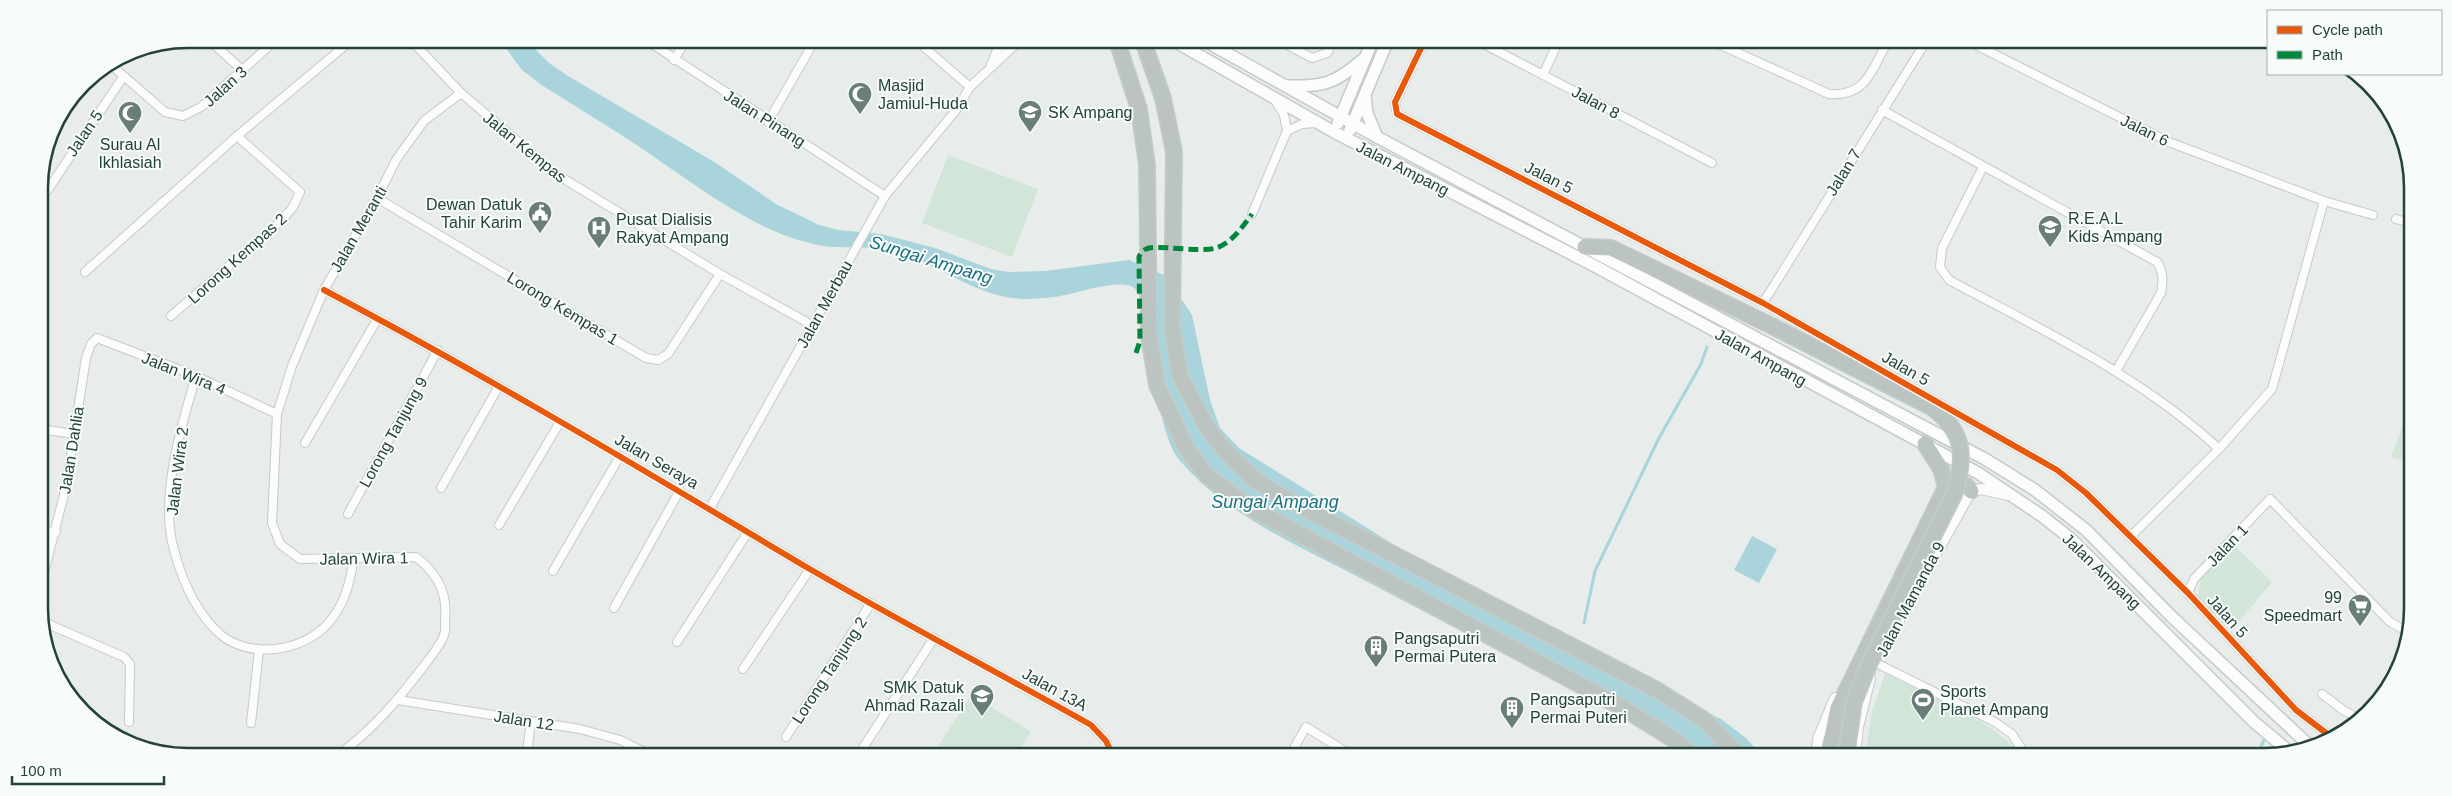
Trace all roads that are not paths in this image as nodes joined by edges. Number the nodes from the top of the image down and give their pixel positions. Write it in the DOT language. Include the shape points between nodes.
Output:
graph roads {
  1 [pos="218,48"];
  2 [pos="267,48"];
  3 [pos="342,48"];
  4 [pos="418,48"];
  5 [pos="657,48"];
  6 [pos="681,48"];
  7 [pos="810,48"];
  8 [pos="926,48"];
  9 [pos="999,48"];
  10 [pos="1011,48"];
  11 [pos="1119,48"];
  12 [pos="1145,48"];
  13 [pos="1187,48"];
  14 [pos="1217,48"];
  15 [pos="1293,48"];
  16 [pos="1329,48"];
  17 [pos="1369,48"];
  18 [pos="1385,48"];
  19 [pos="1421,48"];
  20 [pos="1491,48"];
  21 [pos="1555,48"];
  22 [pos="1727,48"];
  23 [pos="1884,48"];
  24 [pos="1922,48"];
  25 [pos="1982,48"];
  26 [pos="1365,57"];
  27 [pos="674,60"];
  28 [pos="991,65"];
  29 [pos="114,68"];
  30 [pos="242,70"];
  31 [pos="1543,75"];
  32 [pos="123,77"];
  33 [pos="970,86"];
  34 [pos="1284,86"];
  35 [pos="461,93"];
  36 [pos="1365,95"];
  37 [pos="1273,96"];
  38 [pos="1882,110"];
  39 [pos="1340,117"];
  40 [pos="768,122"];
  41 [pos="1319,123"];
  42 [pos="1352,124"];
  43 [pos="1287,131"];
  44 [pos="1334,132"];
  45 [pos="237,136"];
  46 [pos="1377,137"];
  47 [pos="1346,138"];
  48 [pos="1712,162"];
  49 [pos="1983,167"];
  50 [pos="48,189"];
  51 [pos="885,196"];
  52 [pos="377,198"];
  53 [pos="2324,201"];
  54 [pos="1252,214"];
  55 [pos="2373,215"];
  56 [pos="2396,219"];
  57 [pos="2404,221"];
  58 [pos="1591,250"];
  59 [pos="1591,264"];
  60 [pos="84,272"];
  61 [pos="720,274"];
  62 [pos="324,290"];
  63 [pos="1763,303"];
  64 [pos="171,316"];
  65 [pos="378,318"];
  66 [pos="812,325"];
  67 [pos="91,344"];
  68 [pos="438,350"];
  69 [pos="2116,371"];
  70 [pos="196,376"];
  71 [pos="499,386"];
  72 [pos="277,414"];
  73 [pos="560,422"];
  74 [pos="48,430"];
  75 [pos="74,434"];
  76 [pos="305,443"];
  77 [pos="1925,444"];
  78 [pos="2219,449"];
  79 [pos="620,456"];
  80 [pos="1946,487"];
  81 [pos="441,488"];
  82 [pos="680,490"];
  83 [pos="1970,491"];
  84 [pos="2013,497"];
  85 [pos="710,508"];
  86 [pos="348,514"];
  87 [pos="500,525"];
  88 [pos="48,531"];
  89 [pos="56,532"];
  90 [pos="748,532"];
  91 [pos="2130,537"];
  92 [pos="354,558"];
  93 [pos="48,560"];
  94 [pos="810,568"];
  95 [pos="553,572"];
  96 [pos="2188,593"];
  97 [pos="872,604"];
  98 [pos="614,608"];
  99 [pos="49,623"];
  100 [pos="2403,629"];
  101 [pos="934,638"];
  102 [pos="677,642"];
  103 [pos="1867,647"];
  104 [pos="259,650"];
  105 [pos="974,660"];
  106 [pos="1876,663"];
  107 [pos="743,669"];
  108 [pos="2322,694"];
  109 [pos="398,700"];
  110 [pos="2354,716"];
  111 [pos="129,722"];
  112 [pos="532,722"];
  113 [pos="251,723"];
  114 [pos="2327,733"];
  115 [pos="786,737"];
  116 [pos="2306,742"];
  117 [pos="2284,747"];
  118 [pos="346,748"];
  119 [pos="528,748"];
  120 [pos="636,748"];
  121 [pos="863,748"];
  122 [pos="1109,748"];
  123 [pos="1294,748"];
  124 [pos="1339,748"];
  125 [pos="1684,748"];
  126 [pos="1731,748"];
  127 [pos="1817,748"];
  128 [pos="1830,748"];
  129 [pos="1847,748"];
  130 [pos="1856,748"];
  131 [pos="2021,748"];
  1 -- 30 [label="street"];
  2 -- 30 [label="street, Jalan 3"];
  3 -- 45 [label="street"];
  4 -- 35 [label="street, Jalan Kempas"];
  5 -- 27 [label="street, Jalan Pinang"];
  6 -- 27 [label="street"];
  7 -- 40 [label="street"];
  8 -- 33 [label="street"];
  9 -- 28 [label="street, Jalan Merbau"];
  10 -- 28 [label="street, Jalan Merbau"];
  11 -- 125 [label="highway" via="1140,109 1147,166 1149,337 1157,385 1186,448 1207,476 1251,508 1623,708"];
  12 -- 126 [label="highway" via="1163,98 1174,152 1172,327 1180,376 1208,429 1255,480 1657,690 1706,721"];
  13 -- 37 [label="main road, Jalan Ampang"];
  14 -- 34 [label="main road, Jalan Ampang"];
  15 -- 16 [label="street" via="1312,58 1327,53"];
  17 -- 26 [label="main road"];
  18 -- 36 [label="main road"];
  19 -- 63 [label="street, Jalan 5" via="1395,102 1397,114"];
  20 -- 31 [label="street, Jalan 8"];
  21 -- 31 [label="street"];
  22 -- 23 [label="street" via="1829,94 1844,95 1863,85"];
  24 -- 38 [label="street, Jalan 7"];
  25 -- 53 [label="street, Jalan 6" via="2169,142"];
  26 -- 34 [label="main road" via="1336,80 1306,86"];
  26 -- 39 [label="main road"];
  27 -- 40 [label="street, Jalan Pinang"];
  28 -- 33 [label="street, Jalan Merbau"];
  29 -- 32 [label="street"];
  30 -- 32 [label="street, Jalan 3" via="200,108 183,116 165,112"];
  31 -- 48 [label="street, Jalan 8"];
  32 -- 50 [label="street, Jalan 5"];
  33 -- 51 [label="street, Jalan Merbau" via="957,109"];
  34 -- 39 [label="main road, Jalan Ampang"];
  35 -- 52 [label="street, Jalan Meranti" via="424,122 396,160"];
  35 -- 61 [label="street, Jalan Kempas" via="556,174"];
  36 -- 42 [label="main road"];
  36 -- 46 [label="main road" via="1367,113"];
  37 -- 41 [label="main road, Jalan Ampang"];
  37 -- 43 [label="street" via="1284,115"];
  38 -- 49 [label="street"];
  38 -- 63 [label="street, Jalan 7"];
  39 -- 42 [label="main road, Jalan Ampang"];
  39 -- 44 [label="main road"];
  40 -- 51 [label="street, Jalan Pinang"];
  41 -- 43 [label="street" via="1302,124"];
  41 -- 44 [label="main road, Jalan Ampang"];
  42 -- 46 [label="main road, Jalan Ampang"];
  42 -- 47 [label="main road"];
  43 -- 54 [label="street"];
  44 -- 47 [label="main road, Jalan Ampang"];
  45 -- 60 [label="street"];
  45 -- 64 [label="street, Lorong Kempas 2" via="300,192 282,220"];
  46 -- 58 [label="main road, Jalan Ampang"];
  47 -- 59 [label="main road, Jalan Ampang"];
  49 -- 69 [label="street" via="1942,248 1940,266 1949,280"];
  49 -- 69 [label="street" via="2157,262 2164,279 2161,293"];
  51 -- 66 [label="street, Jalan Merbau"];
  52 -- 61 [label="street, Lorong Kempas 1" via="646,358 658,360 668,354"];
  52 -- 62 [label="street, Jalan Meranti"];
  53 -- 55 [label="street, Jalan 6"];
  53 -- 78 [label="street" via="2272,389"];
  56 -- 57 [label="street"];
  58 -- 59 [label="street"];
  58 -- 116 [label="main road, Jalan Ampang" via="1985,459 2035,490 2086,530 2172,617"];
  58 -- 129 [label="highway, bridge" via="1611,248 1772,326 1930,407 1953,426 1962,449 1961,474 1954,495 1870,662 1854,702"];
  59 -- 77 [label="main road, Jalan Ampang"];
  61 -- 66 [label="street, Jalan Kempas"];
  62 -- 65 [label="street, Jalan Seraya"];
  62 -- 72 [label="street, Jalan Meranti" via="292,366"];
  63 -- 91 [label="street, Jalan 5" via="2057,470"];
  65 -- 68 [label="street, Jalan Seraya"];
  65 -- 76 [label="street"];
  66 -- 85 [label="street, Jalan Merbau"];
  67 -- 70 [label="street, Jalan Wira 4" via="97,338"];
  67 -- 75 [label="street, Jalan Dahlia"];
  68 -- 71 [label="street, Jalan Seraya"];
  68 -- 86 [label="street, Lorong Tanjung 9"];
  69 -- 78 [label="street" via="2192,423"];
  70 -- 72 [label="street, Jalan Wira 4"];
  70 -- 104 [label="street, Jalan Wira 2" via="179,432 175,461 169,508 173,549 202,613 222,635 242,646"];
  71 -- 73 [label="street, Jalan Seraya"];
  71 -- 81 [label="street"];
  72 -- 92 [label="street, Jalan Wira 1" via="272,523 280,544 300,559"];
  73 -- 79 [label="street, Jalan Seraya"];
  73 -- 87 [label="street"];
  74 -- 75 [label="street"];
  75 -- 89 [label="street, Jalan Dahlia"];
  77 -- 80 [label="highway" via="1942,469"];
  77 -- 84 [label="main road, Jalan Ampang" via="1978,473"];
  78 -- 91 [label="street"];
  79 -- 82 [label="street, Jalan Seraya"];
  79 -- 95 [label="street"];
  80 -- 83 [label="highway" via="1963,484"];
  80 -- 103 [label="highway"];
  82 -- 85 [label="street, Jalan Seraya"];
  82 -- 98 [label="street"];
  83 -- 84 [label="street" via="1981,489"];
  83 -- 106 [label="street, Jalan Mamanda 9"];
  84 -- 117 [label="main road, Jalan Ampang" via="2071,539 2254,722"];
  85 -- 90 [label="street, Jalan Seraya"];
  88 -- 89 [label="street"];
  89 -- 93 [label="street, Jalan Dahlia"];
  90 -- 94 [label="street, Jalan Seraya"];
  90 -- 102 [label="street"];
  91 -- 96 [label="street, Jalan 5"];
  92 -- 104 [label="street, Jalan Wira 2" via="350,586 330,621 312,637 287,647"];
  92 -- 109 [label="street, Jalan Wira 1" via="416,557 430,568 442,588 446,608 444,634"];
  94 -- 97 [label="street, Jalan Seraya"];
  94 -- 107 [label="street"];
  96 -- 100 [label="street, Jalan 1" via="2194,579 2270,499 2390,622"];
  96 -- 114 [label="street, Jalan 5" via="2296,710"];
  97 -- 101 [label="street, Jalan Seraya"];
  97 -- 115 [label="street, Lorong Tanjung 2"];
  99 -- 111 [label="street" via="124,657 130,664"];
  101 -- 105 [label="street, Jalan Seraya"];
  101 -- 121 [label="street"];
  103 -- 127 [label="street" via="1837,695"];
  103 -- 128 [label="highway" via="1838,708"];
  104 -- 113 [label="street"];
  105 -- 122 [label="street, Jalan 13A" via="1091,725"];
  106 -- 130 [label="street, Jalan Mamanda 9" via="1858,727"];
  106 -- 131 [label="street" via="1995,722 2012,734"];
  108 -- 110 [label="street"];
  109 -- 112 [label="street, Jalan 12"];
  109 -- 118 [label="street"];
  112 -- 119 [label="street"];
  112 -- 120 [label="street, Jalan 12" via="580,729"];
  123 -- 124 [label="street" via="1306,727"];
}
